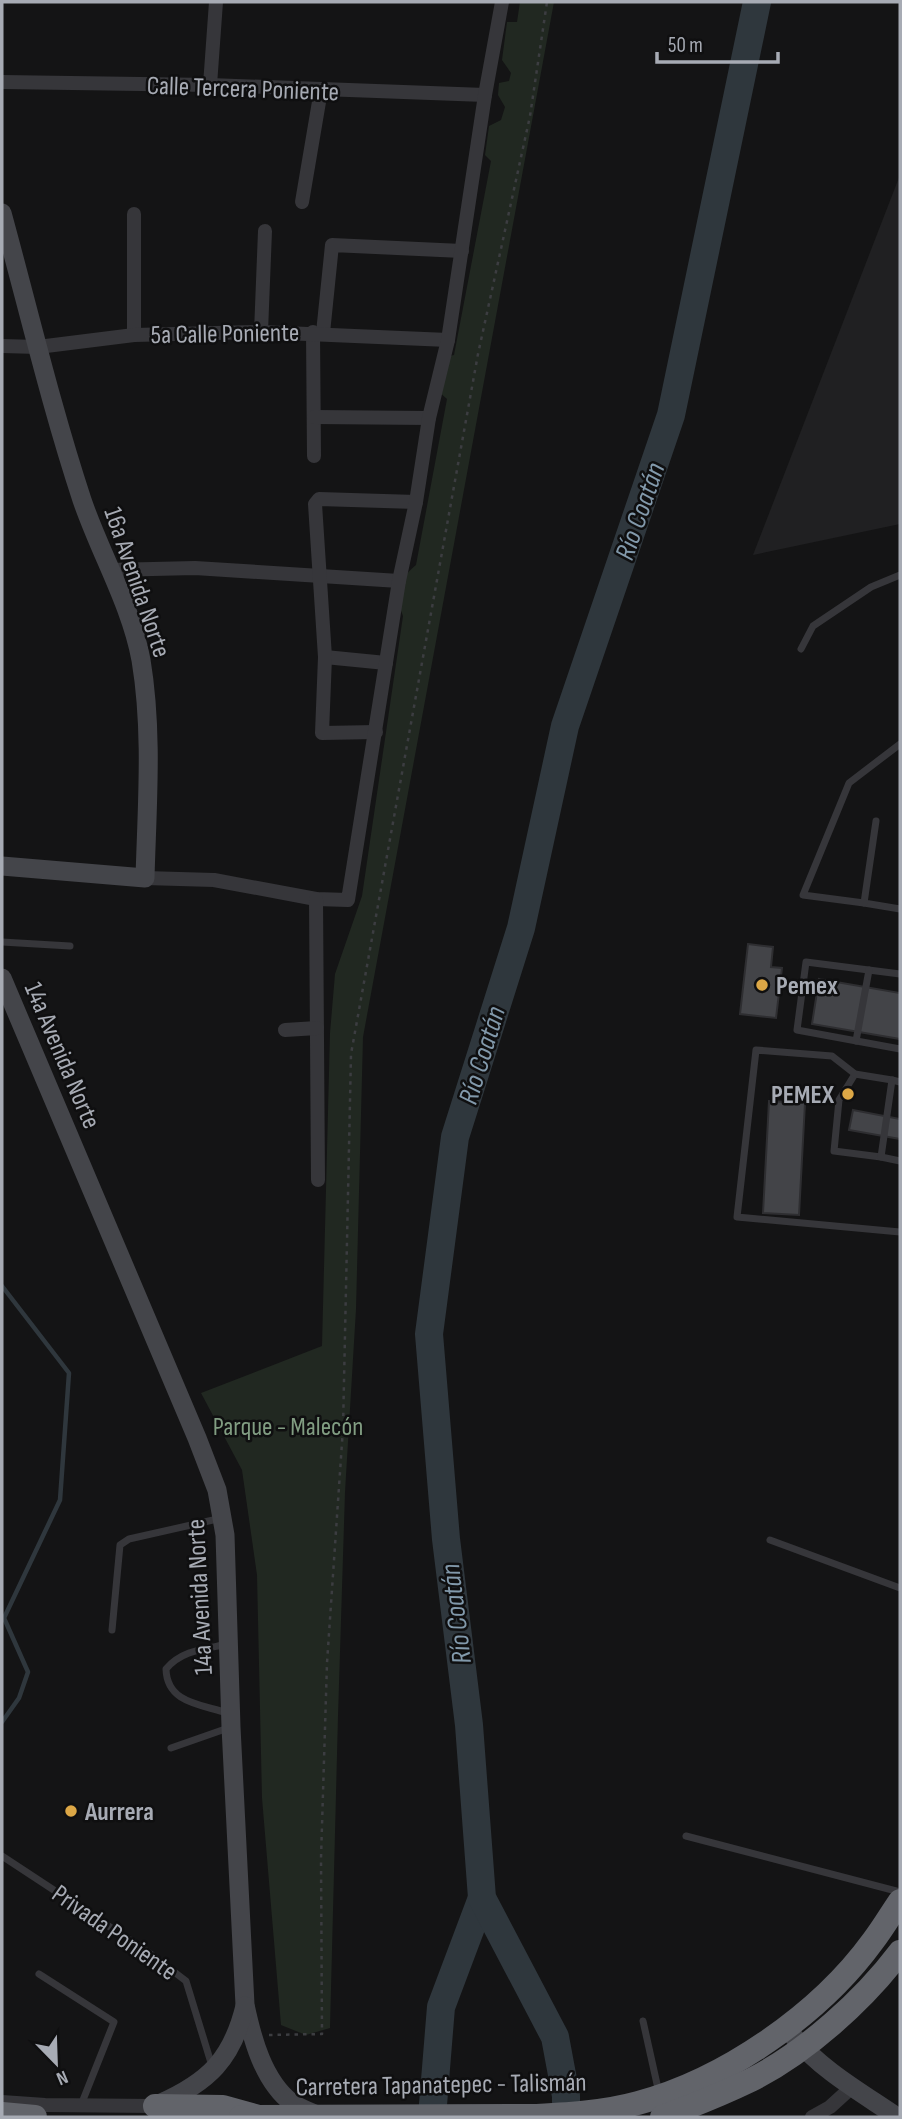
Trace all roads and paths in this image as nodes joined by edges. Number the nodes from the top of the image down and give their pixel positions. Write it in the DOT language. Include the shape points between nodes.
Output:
graph roads {
  1 [pos="216,2"];
  2 [pos="502,2"];
  3 [pos="547,2"];
  4 [pos="2,82"];
  5 [pos="210,85"];
  6 [pos="321,90"];
  7 [pos="485,95"];
  8 [pos="302,202"];
  9 [pos="2,213"];
  10 [pos="134,214"];
  11 [pos="265,231"];
  12 [pos="462,251"];
  13 [pos="261,332"];
  14 [pos="318,333"];
  15 [pos="134,335"];
  16 [pos="448,340"];
  17 [pos="2,346"];
  18 [pos="38,346"];
  19 [pos="314,417"];
  20 [pos="429,418"];
  21 [pos="314,456"];
  22 [pos="416,502"];
  23 [pos="110,570"];
  24 [pos="321,575"];
  25 [pos="900,575"];
  26 [pos="399,581"];
  27 [pos="801,649"];
  28 [pos="325,657"];
  29 [pos="386,663"];
  30 [pos="376,732"];
  31 [pos="900,744"];
  32 [pos="876,821"];
  33 [pos="2,866"];
  34 [pos="145,878"];
  35 [pos="316,899"];
  36 [pos="864,903"];
  37 [pos="900,909"];
  38 [pos="2,942"];
  39 [pos="70,946"];
  40 [pos="869,970"];
  41 [pos="900,974"];
  42 [pos="2,978"];
  43 [pos="317,1028"];
  44 [pos="285,1030"];
  45 [pos="856,1041"];
  46 [pos="900,1049"];
  47 [pos="855,1074"];
  48 [pos="896,1081"];
  49 [pos="881,1157"];
  50 [pos="900,1161"];
  51 [pos="318,1180"];
  52 [pos="900,1232"];
  53 [pos="222,1518"];
  54 [pos="770,1540"];
  55 [pos="900,1588"];
  56 [pos="112,1630"];
  57 [pos="229,1644"];
  58 [pos="231,1720"];
  59 [pos="171,1748"];
  60 [pos="686,1836"];
  61 [pos="2,1856"];
  62 [pos="900,1892"];
  63 [pos="900,1901"];
  64 [pos="900,1952"];
  65 [pos="39,1974"];
  66 [pos="245,2004"];
  67 [pos="642,2021"];
  68 [pos="254,2036"];
  69 [pos="795,2037"];
  70 [pos="213,2070"];
  71 [pos="852,2087"];
  72 [pos="2,2102"];
  73 [pos="81,2106"];
  74 [pos="155,2106"];
  75 [pos="657,2111"];
  76 [pos="2,2114"];
  77 [pos="325,2115"];
  78 [pos="35,2117"];
  79 [pos="241,2117"];
  80 [pos="260,2117"];
  81 [pos="812,2117"];
  82 [pos="897,2117"];
  1 -- 5 [label="street"];
  2 -- 7 [label="street"];
  3 -- 68 [label="path" via="530,116 478,354 351,1054 344,1428 327,1663 322,2034"];
  4 -- 5 [label="street, Calle Tercera Poniente"];
  5 -- 6 [label="street, Calle Tercera Poniente"];
  6 -- 7 [label="street, Calle Tercera Poniente"];
  6 -- 8 [label="street"];
  7 -- 12 [label="street"];
  9 -- 18 [label="main road, 16a Avenida Norte"];
  10 -- 15 [label="street"];
  11 -- 13 [label="street"];
  12 -- 14 [label="street" via="332,245"];
  12 -- 16 [label="street"];
  13 -- 14 [label="street, 5a Calle Poniente"];
  13 -- 15 [label="street, 5a Calle Poniente"];
  14 -- 16 [label="street, 5a Calle Poniente"];
  14 -- 19 [label="street"];
  15 -- 18 [label="street, 5a Calle Poniente"];
  16 -- 20 [label="street"];
  17 -- 18 [label="street, 5a Calle Poniente"];
  18 -- 23 [label="main road, 16a Avenida Norte" via="82,500"];
  19 -- 20 [label="street"];
  19 -- 21 [label="street"];
  20 -- 22 [label="street"];
  22 -- 24 [label="street" via="318,499"];
  22 -- 26 [label="street"];
  23 -- 24 [label="street" via="195,568"];
  23 -- 34 [label="main road, 16a Avenida Norte" via="140,656 145,694"];
  24 -- 26 [label="street"];
  24 -- 28 [label="street"];
  25 -- 27 [label="lane" via="871,587 813,625"];
  26 -- 29 [label="street"];
  28 -- 29 [label="street"];
  28 -- 30 [label="street" via="322,733"];
  29 -- 30 [label="street"];
  30 -- 35 [label="street" via="348,900"];
  31 -- 36 [label="lane" via="849,783 803,895"];
  32 -- 36 [label="lane"];
  33 -- 34 [label="main road"];
  34 -- 35 [label="street" via="214,880"];
  35 -- 43 [label="street"];
  36 -- 37 [label="lane"];
  38 -- 39 [label="lane"];
  40 -- 41 [label="lane"];
  40 -- 45 [label="lane"];
  40 -- 45 [label="lane" via="806,962 797,1030"];
  42 -- 53 [label="main road, 14a Avenida Norte" via="197,1438 217,1490"];
  43 -- 44 [label="street"];
  43 -- 51 [label="street"];
  45 -- 46 [label="lane"];
  47 -- 48 [label="lane"];
  47 -- 49 [label="lane" via="839,1100 834,1151"];
  47 -- 52 [label="lane" via="832,1056 755,1049 737,1217"];
  48 -- 49 [label="lane"];
  49 -- 50 [label="lane"];
  53 -- 56 [label="lane" via="120,1545"];
  53 -- 57 [label="main road, 14a Avenida Norte"];
  54 -- 55 [label="lane"];
  57 -- 58 [label="main road, 14a Avenida Norte"];
  57 -- 58 [label="lane" via="191,1652 166,1669 170,1690"];
  58 -- 59 [label="lane"];
  58 -- 66 [label="main road, 14a Avenida Norte"];
  60 -- 62 [label="lane"];
  61 -- 70 [label="lane, Privada Poniente" via="186,1982"];
  63 -- 69 [label="highway, Carretera Tapanatepec - Talismán" via="872,1943"];
  64 -- 69 [label="highway, Carretera Tapanatepec - Talismán" via="848,2010"];
  65 -- 73 [label="lane" via="114,2022"];
  66 -- 68 [label="main road"];
  66 -- 70 [label="main road" via="235,2040"];
  67 -- 75 [label="lane"];
  68 -- 77 [label="main road" via="280,2093 294,2105"];
  69 -- 71 [label="main road"];
  69 -- 75 [label="highway, Carretera Tapanatepec - Talismán" via="742,2059"];
  70 -- 74 [label="main road" via="195,2087"];
  71 -- 81 [label="street"];
  71 -- 82 [label="main road"];
  72 -- 73 [label="street"];
  73 -- 74 [label="street"];
  74 -- 80 [label="highway" via="223,2107"];
  75 -- 77 [label="highway, Carretera Tapanatepec - Talismán" via="537,2116"];
  76 -- 78 [label="highway"];
  77 -- 80 [label="highway, Carretera Tapanatepec - Talismán"];
  79 -- 80 [label="highway, Carretera Tapanatepec - Talismán"];
}
